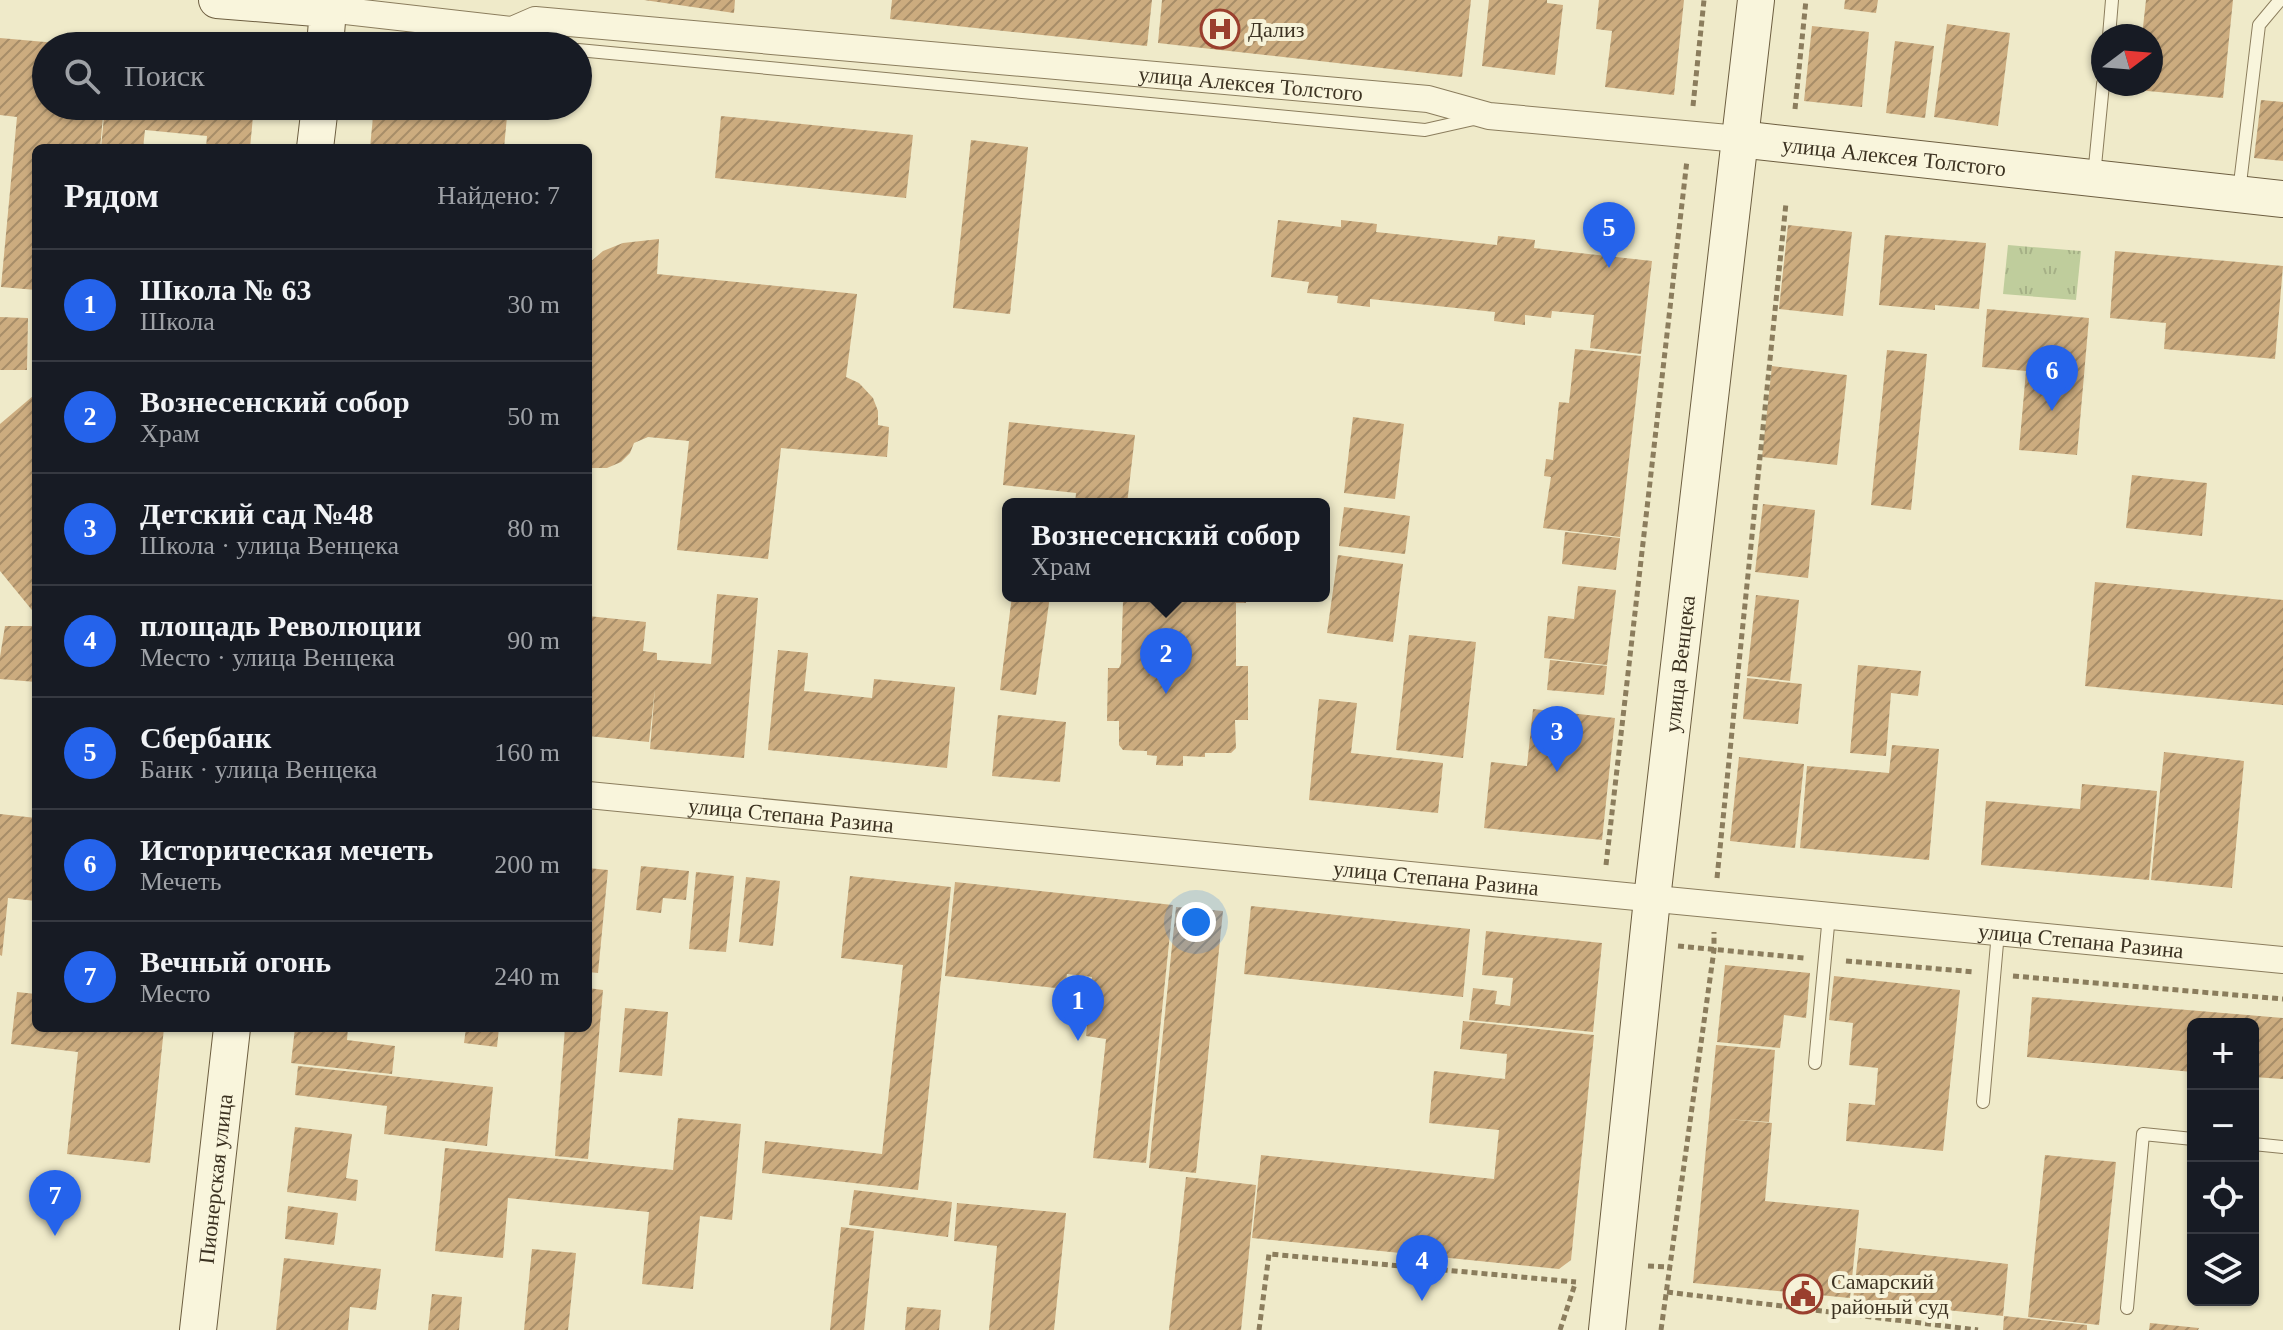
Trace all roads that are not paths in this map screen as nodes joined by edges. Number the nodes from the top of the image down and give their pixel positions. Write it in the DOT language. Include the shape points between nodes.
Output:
graph roads {
  1 [pos="217,0"];
  2 [pos="1756,0"];
  3 [pos="2112,0"];
  4 [pos="2280,0"];
  5 [pos="329,5"];
  6 [pos="2110,24"];
  7 [pos="512,30"];
  8 [pos="326,32"];
  9 [pos="517,32"];
  10 [pos="592,51"];
  11 [pos="2102,96"];
  12 [pos="1489,116"];
  13 [pos="318,120"];
  14 [pos="1739,139"];
  15 [pos="315,144"];
  16 [pos="2093,178"];
  17 [pos="2239,194"];
  18 [pos="2283,199"];
  19 [pos="592,795"];
  20 [pos="1652,899"];
  21 [pos="1829,915"];
  22 [pos="1998,932"];
  23 [pos="2283,960"];
  24 [pos="232,1032"];
  25 [pos="1815,1063"];
  26 [pos="1983,1102"];
  27 [pos="2187,1138"];
  28 [pos="2259,1145"];
  29 [pos="2283,1147"];
  30 [pos="2127,1308"];
  31 [pos="198,1330"];
  32 [pos="1607,1330"];
  1 -- 5 [label="street, улица Алексея Толстого"];
  2 -- 14 [label="street, улица Венцека"];
  3 -- 6 [label="lane"];
  4 -- 17 [label="lane" via="2259,25"];
  5 -- 7 [label="street, улица Алексея Толстого"];
  5 -- 8 [label="street"];
  7 -- 9 [label="lane"];
  7 -- 12 [label="street, улица Алексея Толстого" via="535,20 1428,99"];
  10 -- 12 [label="lane" via="1425,130"];
  11 -- 16 [label="lane"];
  12 -- 14 [label="street, улица Алексея Толстого"];
  13 -- 15 [label="street"];
  14 -- 16 [label="street, улица Алексея Толстого"];
  14 -- 20 [label="street, улица Венцека"];
  16 -- 17 [label="street, улица Алексея Толстого"];
  17 -- 18 [label="street, улица Алексея Толстого"];
  19 -- 20 [label="street, улица Степана Разина"];
  20 -- 21 [label="street, улица Степана Разина"];
  20 -- 32 [label="street, улица Венцека"];
  21 -- 22 [label="street, улица Степана Разина"];
  21 -- 25 [label="lane"];
  22 -- 23 [label="street, улица Степана Разина"];
  22 -- 26 [label="lane"];
  24 -- 31 [label="street, Пионерская улица"];
  27 -- 30 [label="lane" via="2143,1134"];
  28 -- 29 [label="lane"];
}
